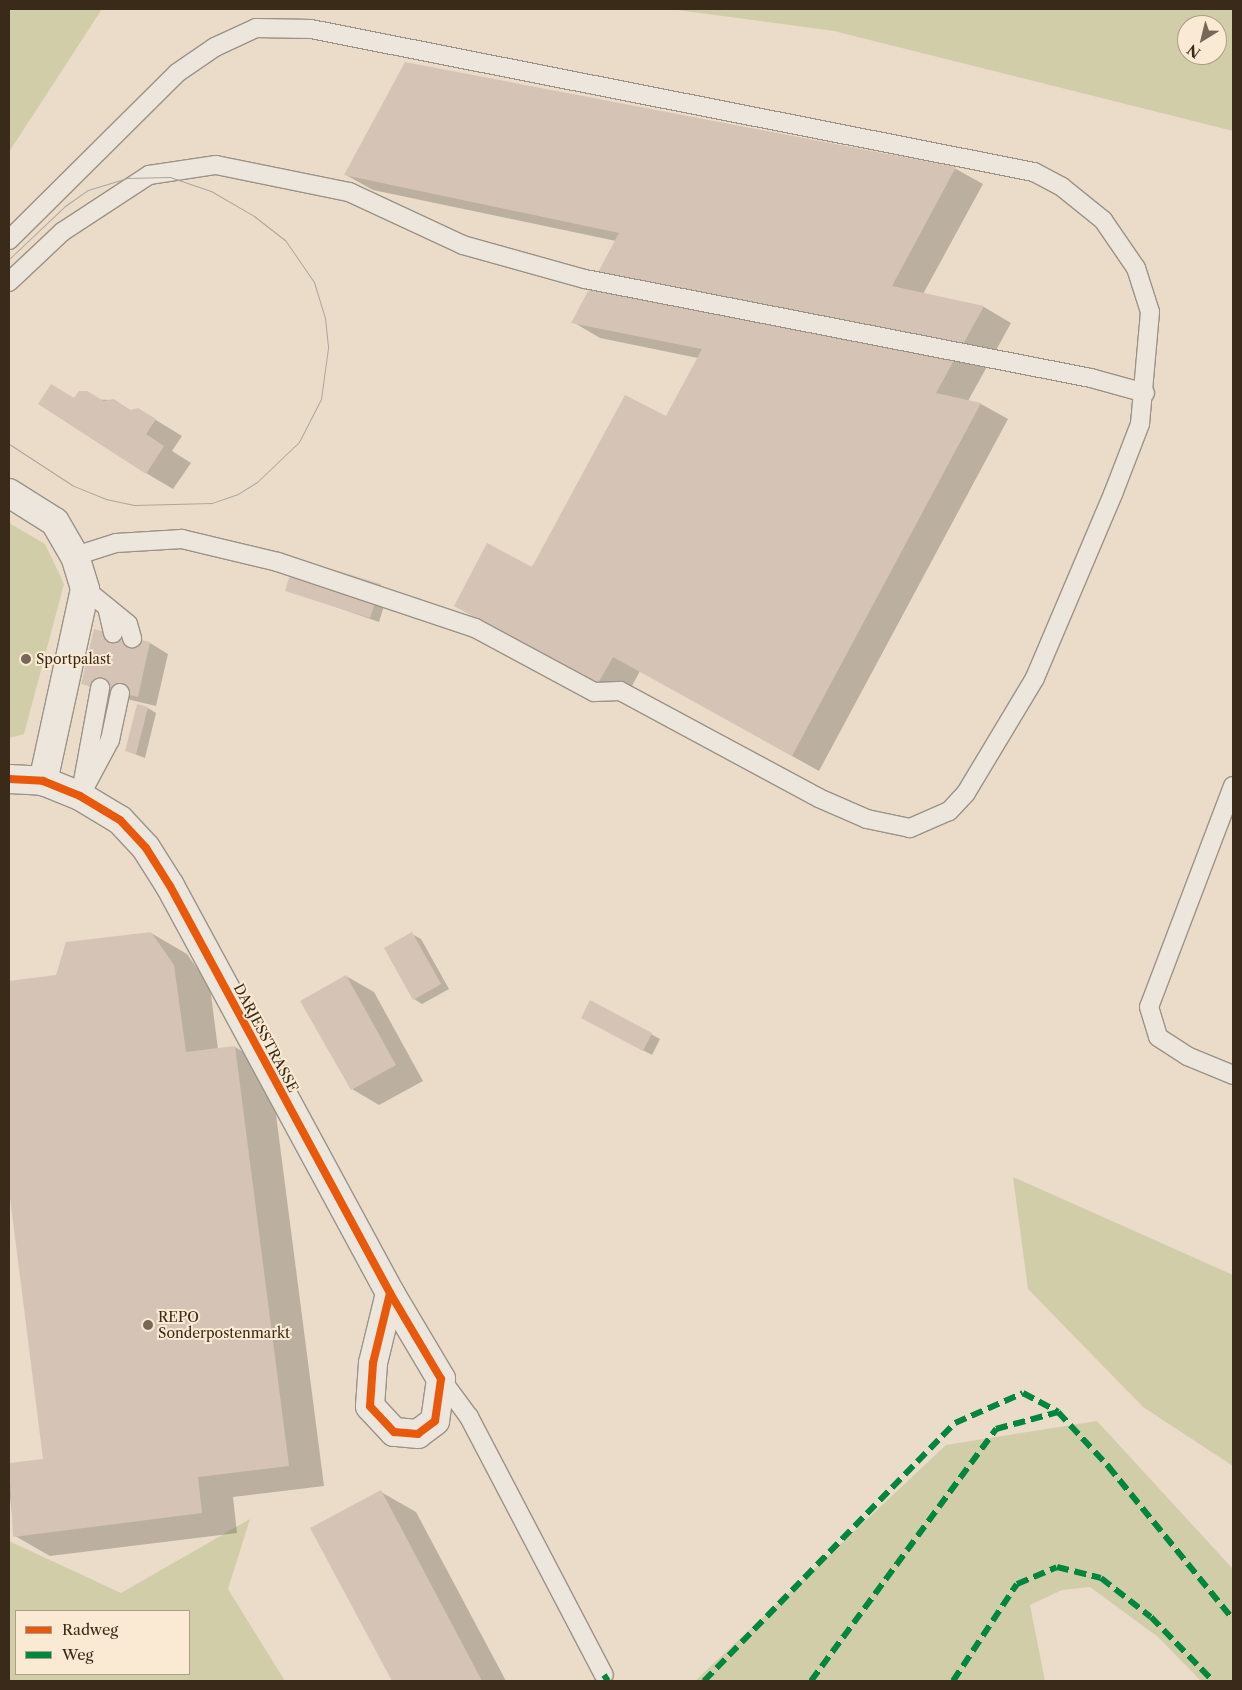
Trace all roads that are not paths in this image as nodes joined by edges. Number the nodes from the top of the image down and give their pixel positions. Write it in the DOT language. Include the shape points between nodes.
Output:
graph roads {
  1 [pos="9,240"];
  2 [pos="9,282"];
  3 [pos="1145,393"];
  4 [pos="9,493"];
  5 [pos="75,556"];
  6 [pos="85,589"];
  7 [pos="107,607"];
  8 [pos="113,633"];
  9 [pos="132,638"];
  10 [pos="100,688"];
  11 [pos="120,693"];
  12 [pos="9,780"];
  13 [pos="43,781"];
  14 [pos="1233,786"];
  15 [pos="80,796"];
  16 [pos="1233,1075"];
  17 [pos="390,1292"];
  18 [pos="441,1379"];
  19 [pos="604,1675"];
  1 -- 3 [label="lane" via="177,73 215,47 256,28 315,29 1034,172 1062,187 1103,220 1136,268 1150,312"];
  2 -- 3 [label="lane" via="62,232 150,175 216,165 348,192 463,245 585,279 1091,378"];
  3 -- 5 [label="lane" via="1140,424 1114,494 1034,678 966,793 948,811 910,828 867,819 819,798 620,691 594,692 475,628 278,562 182,539 116,543"];
  4 -- 5 [label="street" via="55,522"];
  5 -- 6 [label="street"];
  6 -- 7 [label="lane"];
  6 -- 13 [label="street"];
  7 -- 8 [label="lane"];
  7 -- 9 [label="lane" via="128,624"];
  10 -- 15 [label="lane"];
  11 -- 15 [label="lane" via="110,740"];
  12 -- 13 [label="street, DARJESSTRASSE"];
  13 -- 15 [label="street, DARJESSTRASSE"];
  14 -- 16 [label="lane" via="1149,1006 1158,1037 1187,1056"];
  15 -- 17 [label="street, DARJESSTRASSE" via="120,820 146,848 170,886"];
  17 -- 18 [label="street, DARJESSTRASSE"];
  17 -- 18 [label="street" via="373,1363 370,1406 394,1432 418,1434 435,1422"];
  18 -- 19 [label="lane" via="469,1417"];
}
